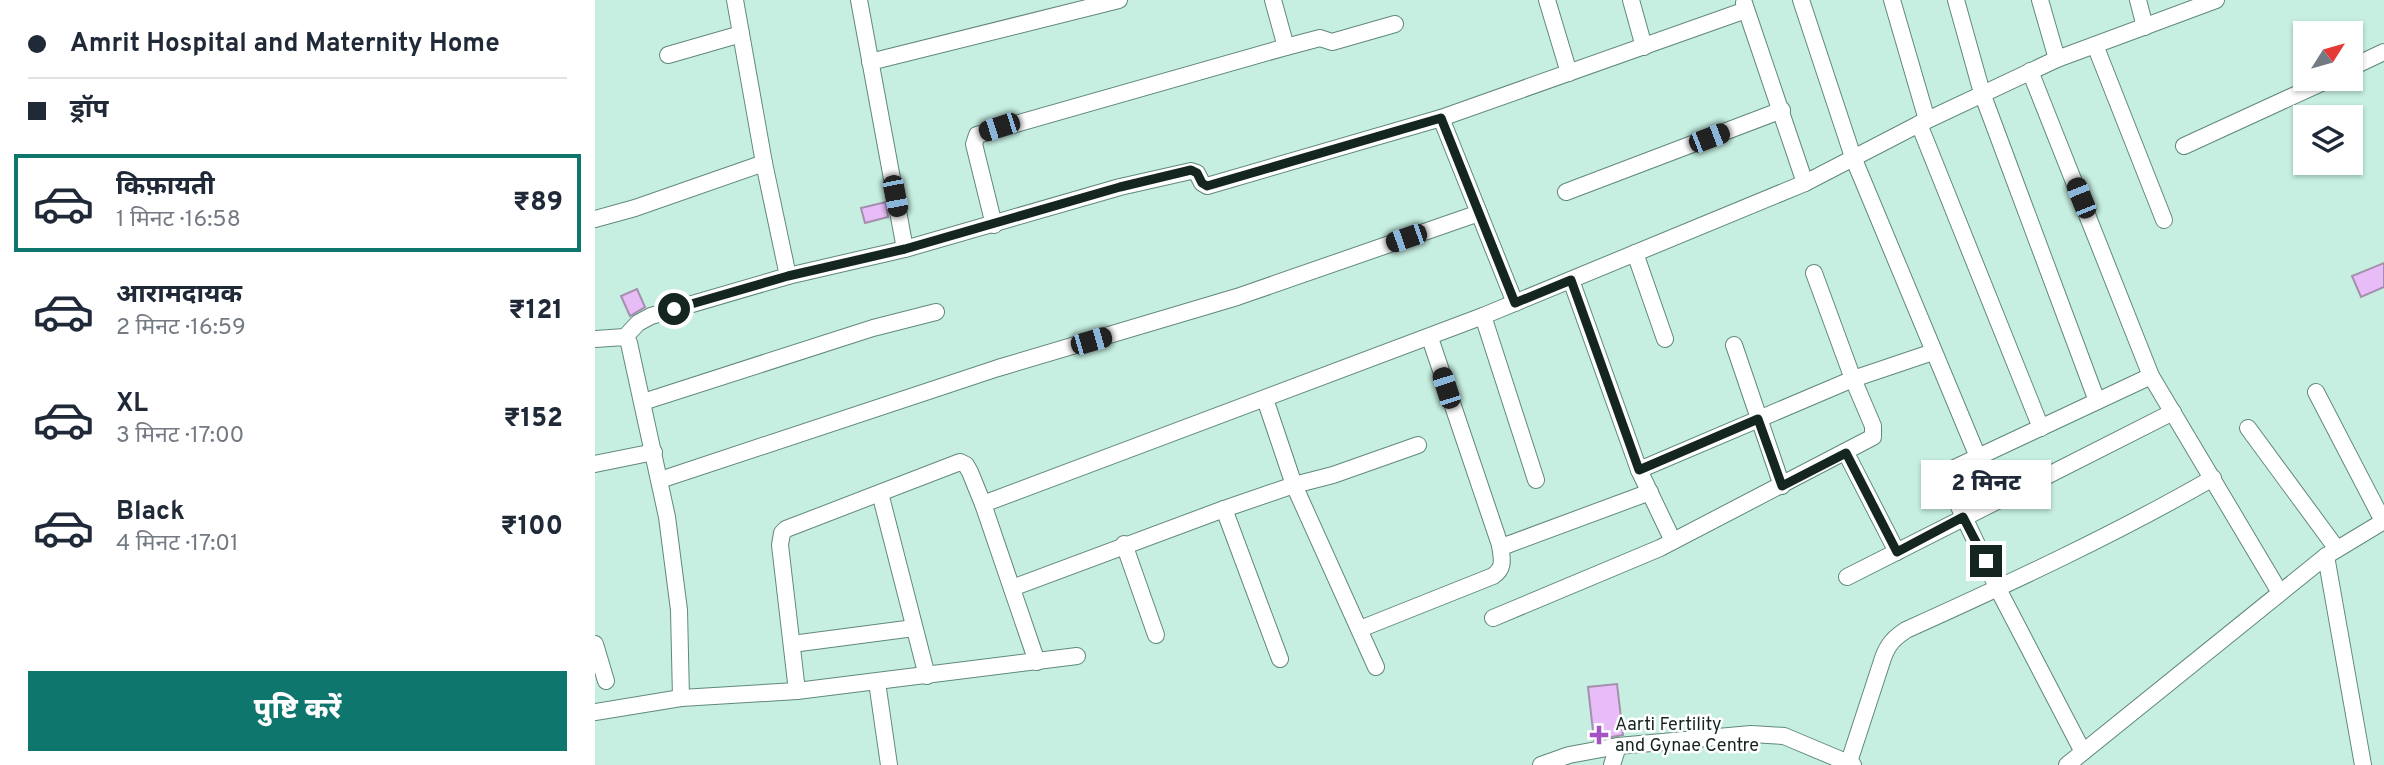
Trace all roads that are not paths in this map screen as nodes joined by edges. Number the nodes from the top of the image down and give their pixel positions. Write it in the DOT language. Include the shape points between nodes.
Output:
graph roads {
  1 [pos="735,0"];
  2 [pos="859,0"];
  3 [pos="1119,0"];
  4 [pos="1273,0"];
  5 [pos="1547,0"];
  6 [pos="1631,0"];
  7 [pos="1801,0"];
  8 [pos="1892,0"];
  9 [pos="1956,0"];
  10 [pos="2040,0"];
  11 [pos="2138,0"];
  12 [pos="2207,2"];
  13 [pos="1090,3"];
  14 [pos="1744,5"];
  15 [pos="1395,24"];
  16 [pos="2145,27"];
  17 [pos="741,34"];
  18 [pos="2095,44"];
  19 [pos="1286,47"];
  20 [pos="1644,47"];
  21 [pos="2384,51"];
  22 [pos="668,55"];
  23 [pos="2057,59"];
  24 [pos="870,62"];
  25 [pos="2363,62"];
  26 [pos="2030,71"];
  27 [pos="1569,73"];
  28 [pos="2304,91"];
  29 [pos="1982,93"];
  30 [pos="1781,110"];
  31 [pos="1441,118"];
  32 [pos="1923,122"];
  33 [pos="2184,146"];
  34 [pos="1853,158"];
  35 [pos="764,163"];
  36 [pos="1805,183"];
  37 [pos="1566,192"];
  38 [pos="1479,213"];
  39 [pos="595,219"];
  40 [pos="2164,220"];
  41 [pos="993,225"];
  42 [pos="905,249"];
  43 [pos="1635,253"];
  44 [pos="1814,273"];
  45 [pos="788,276"];
  46 [pos="1571,280"];
  47 [pos="1515,303"];
  48 [pos="936,312"];
  49 [pos="1483,316"];
  50 [pos="625,337"];
  51 [pos="1430,338"];
  52 [pos="595,339"];
  53 [pos="1665,339"];
  54 [pos="1734,345"];
  55 [pos="1933,352"];
  56 [pos="2151,376"];
  57 [pos="1853,379"];
  58 [pos="2316,391"];
  59 [pos="1265,400"];
  60 [pos="2097,401"];
  61 [pos="643,402"];
  62 [pos="2173,412"];
  63 [pos="1758,419"];
  64 [pos="2041,428"];
  65 [pos="2248,428"];
  66 [pos="1418,445"];
  67 [pos="654,452"];
  68 [pos="1846,453"];
  69 [pos="1978,457"];
  70 [pos="595,464"];
  71 [pos="1639,470"];
  72 [pos="2213,478"];
  73 [pos="660,480"];
  74 [pos="1536,480"];
  75 [pos="1294,485"];
  76 [pos="1782,486"];
  77 [pos="1650,492"];
  78 [pos="880,493"];
  79 [pos="983,504"];
  80 [pos="1224,509"];
  81 [pos="1963,517"];
  82 [pos="2384,521"];
  83 [pos="1673,541"];
  84 [pos="1124,544"];
  85 [pos="1500,545"];
  86 [pos="1897,552"];
  87 [pos="2332,552"];
  88 [pos="1847,577"];
  89 [pos="1012,588"];
  90 [pos="1998,589"];
  91 [pos="2280,592"];
  92 [pos="1493,618"];
  93 [pos="914,628"];
  94 [pos="1360,629"];
  95 [pos="1156,635"];
  96 [pos="595,644"];
  97 [pos="792,644"];
  98 [pos="1077,656"];
  99 [pos="1280,659"];
  100 [pos="1037,662"];
  101 [pos="1376,667"];
  102 [pos="927,676"];
  103 [pos="606,681"];
  104 [pos="877,682"];
  105 [pos="797,691"];
  106 [pos="681,698"];
  107 [pos="595,712"];
  108 [pos="1618,746"];
  109 [pos="2083,752"];
  110 [pos="1851,764"];
  111 [pos="889,765"];
  112 [pos="1541,765"];
  113 [pos="1612,765"];
  114 [pos="2067,765"];
  115 [pos="2363,765"];
  1 -- 17 [label="street"];
  2 -- 24 [label="street"];
  3 -- 13 [label="street"];
  4 -- 19 [label="street"];
  5 -- 27 [label="street"];
  6 -- 20 [label="street"];
  7 -- 34 [label="street"];
  8 -- 32 [label="street"];
  9 -- 29 [label="street"];
  10 -- 23 [label="street"];
  11 -- 16 [label="street"];
  12 -- 16 [label="street"];
  13 -- 24 [label="street"];
  14 -- 20 [label="street"];
  14 -- 30 [label="street"];
  15 -- 19 [label="street" via="1332,42 1320,37"];
  16 -- 18 [label="street"];
  17 -- 22 [label="street"];
  17 -- 35 [label="street"];
  18 -- 23 [label="street"];
  18 -- 40 [label="street"];
  19 -- 41 [label="street" via="977,135 974,145"];
  20 -- 27 [label="street"];
  21 -- 25 [label="street"];
  23 -- 26 [label="street"];
  24 -- 42 [label="street"];
  26 -- 29 [label="street"];
  26 -- 56 [label="street"];
  27 -- 31 [label="street"];
  28 -- 33 [label="street"];
  29 -- 32 [label="street"];
  29 -- 60 [label="street"];
  30 -- 36 [label="street"];
  30 -- 37 [label="street"];
  31 -- 38 [label="street"];
  31 -- 41 [label="street" via="1207,186 1191,170"];
  32 -- 34 [label="street"];
  32 -- 64 [label="street"];
  34 -- 36 [label="street"];
  34 -- 55 [label="street"];
  35 -- 39 [label="street"];
  35 -- 45 [label="street"];
  36 -- 43 [label="street"];
  38 -- 47 [label="street"];
  38 -- 73 [label="street" via="1237,297 985,372"];
  41 -- 42 [label="street"];
  42 -- 45 [label="street"];
  43 -- 46 [label="street"];
  43 -- 53 [label="street"];
  44 -- 57 [label="street"];
  45 -- 50 [label="street" via="651,316"];
  46 -- 47 [label="street"];
  46 -- 71 [label="street"];
  47 -- 49 [label="street"];
  48 -- 61 [label="street"];
  49 -- 51 [label="street"];
  49 -- 74 [label="street"];
  50 -- 52 [label="street"];
  50 -- 61 [label="street"];
  51 -- 59 [label="street"];
  51 -- 85 [label="street"];
  54 -- 63 [label="street"];
  55 -- 57 [label="street"];
  55 -- 69 [label="street"];
  56 -- 60 [label="street"];
  56 -- 62 [label="street"];
  57 -- 63 [label="street"];
  57 -- 68 [label="street" via="1874,433 1869,441"];
  58 -- 82 [label="street"];
  59 -- 75 [label="street"];
  59 -- 79 [label="street"];
  60 -- 64 [label="street"];
  61 -- 67 [label="street"];
  62 -- 72 [label="street"];
  62 -- 81 [label="street"];
  63 -- 71 [label="street"];
  63 -- 76 [label="street"];
  64 -- 69 [label="street"];
  65 -- 87 [label="street"];
  66 -- 75 [label="street"];
  67 -- 70 [label="street"];
  67 -- 73 [label="street"];
  68 -- 76 [label="street"];
  68 -- 86 [label="street"];
  69 -- 81 [label="street" via="1945,472"];
  71 -- 77 [label="street"];
  72 -- 90 [label="street"];
  72 -- 91 [label="street"];
  73 -- 106 [label="street" via="678,598"];
  75 -- 80 [label="street"];
  75 -- 94 [label="street"];
  76 -- 83 [label="street"];
  77 -- 83 [label="street"];
  77 -- 85 [label="street"];
  78 -- 79 [label="street" via="960,462 970,472"];
  78 -- 93 [label="street"];
  78 -- 97 [label="street" via="782,533"];
  79 -- 89 [label="street"];
  80 -- 84 [label="street"];
  80 -- 99 [label="street"];
  81 -- 86 [label="street"];
  81 -- 90 [label="street"];
  82 -- 87 [label="street"];
  83 -- 92 [label="street"];
  84 -- 89 [label="street"];
  84 -- 95 [label="street"];
  85 -- 94 [label="street" via="1502,566 1493,576"];
  86 -- 88 [label="street"];
  87 -- 91 [label="street"];
  87 -- 115 [label="street"];
  89 -- 100 [label="street"];
  90 -- 109 [label="street"];
  90 -- 110 [label="street" via="1894,638 1883,658"];
  91 -- 109 [label="street"];
  93 -- 97 [label="street"];
  93 -- 102 [label="street"];
  94 -- 101 [label="street"];
  96 -- 103 [label="street"];
  97 -- 105 [label="street"];
  98 -- 100 [label="street"];
  100 -- 102 [label="street"];
  102 -- 104 [label="street"];
  104 -- 105 [label="street"];
  104 -- 111 [label="street"];
  105 -- 106 [label="street"];
  106 -- 107 [label="street"];
  108 -- 110 [label="street" via="1751,734 1784,736"];
  108 -- 112 [label="street"];
  108 -- 113 [label="street"];
  109 -- 114 [label="street"];
}
